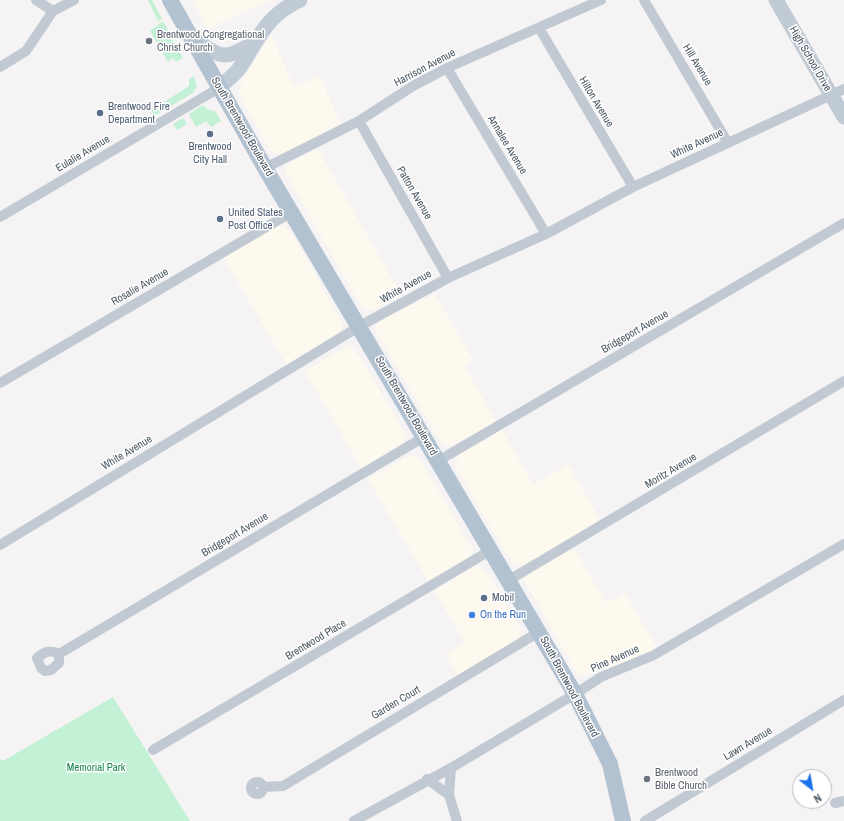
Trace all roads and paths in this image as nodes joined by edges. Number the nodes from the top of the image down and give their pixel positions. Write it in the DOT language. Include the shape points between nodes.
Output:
graph roads {
  1 [pos="36,0"];
  2 [pos="74,0"];
  3 [pos="170,0"];
  4 [pos="300,0"];
  5 [pos="601,0"];
  6 [pos="644,0"];
  7 [pos="778,0"];
  8 [pos="53,11"];
  9 [pos="539,28"];
  10 [pos="190,36"];
  11 [pos="254,42"];
  12 [pos="0,67"];
  13 [pos="447,68"];
  14 [pos="219,88"];
  15 [pos="837,92"];
  16 [pos="844,117"];
  17 [pos="359,121"];
  18 [pos="728,143"];
  19 [pos="265,168"];
  20 [pos="634,188"];
  21 [pos="292,212"];
  22 [pos="0,217"];
  23 [pos="844,223"];
  24 [pos="546,234"];
  25 [pos="448,278"];
  26 [pos="360,326"];
  27 [pos="844,381"];
  28 [pos="0,383"];
  29 [pos="424,437"];
  30 [pos="438,461"];
  31 [pos="0,544"];
  32 [pos="844,544"];
  33 [pos="491,550"];
  34 [pos="510,580"];
  35 [pos="539,632"];
  36 [pos="59,654"];
  37 [pos="575,694"];
  38 [pos="844,700"];
  39 [pos="153,750"];
  40 [pos="451,768"];
  41 [pos="427,779"];
  42 [pos="263,787"];
  43 [pos="449,795"];
  44 [pos="354,821"];
  45 [pos="457,821"];
  46 [pos="623,821"];
  47 [pos="645,821"];
  1 -- 8 [label="street"];
  2 -- 8 [label="street"];
  3 -- 10 [label="main road, South Brentwood Boulevard"];
  4 -- 11 [label="street" via="275,15"];
  5 -- 9 [label="street, Harrison Avenue"];
  6 -- 18 [label="street, Hill Avenue"];
  7 -- 15 [label="street, High School Drive"];
  8 -- 12 [label="street" via="26,51"];
  9 -- 13 [label="street, Harrison Avenue"];
  9 -- 20 [label="street, Hilton Avenue"];
  10 -- 11 [label="street" via="219,54 229,56"];
  10 -- 14 [label="main road, South Brentwood Boulevard"];
  11 -- 14 [label="street" via="240,67"];
  13 -- 17 [label="street, Harrison Avenue" via="413,86"];
  13 -- 24 [label="street, Annalee Avenue"];
  14 -- 19 [label="main road, South Brentwood Boulevard"];
  14 -- 22 [label="street, Eulalie Avenue"];
  15 -- 16 [label="street, High School Drive"];
  15 -- 18 [label="street, White Avenue"];
  17 -- 19 [label="street, Harrison Avenue"];
  17 -- 25 [label="street, Patton Avenue"];
  18 -- 20 [label="street, White Avenue"];
  19 -- 21 [label="main road, South Brentwood Boulevard"];
  20 -- 24 [label="street, White Avenue"];
  21 -- 26 [label="main road, South Brentwood Boulevard"];
  21 -- 28 [label="street, Rosalie Avenue"];
  23 -- 30 [label="street, Bridgeport Avenue"];
  24 -- 25 [label="street, White Avenue"];
  25 -- 26 [label="street, White Avenue"];
  26 -- 29 [label="main road, South Brentwood Boulevard"];
  26 -- 31 [label="street, White Avenue"];
  27 -- 34 [label="street, Moritz Avenue"];
  29 -- 30 [label="main road, South Brentwood Boulevard"];
  29 -- 36 [label="street, Bridgeport Avenue"];
  30 -- 33 [label="main road, South Brentwood Boulevard"];
  32 -- 37 [label="street, Pine Avenue" via="654,655 601,677"];
  33 -- 34 [label="main road, South Brentwood Boulevard"];
  33 -- 39 [label="street, Brentwood Place"];
  34 -- 35 [label="main road, South Brentwood Boulevard"];
  35 -- 37 [label="main road, South Brentwood Boulevard"];
  35 -- 42 [label="street, Garden Court" via="283,786"];
  37 -- 40 [label="street, Pine Avenue"];
  37 -- 46 [label="main road, South Brentwood Boulevard" via="610,764"];
  38 -- 47 [label="street, Lawn Avenue"];
  40 -- 41 [label="street, Pine Avenue"];
  40 -- 43 [label="street"];
  41 -- 43 [label="street"];
  41 -- 44 [label="street, Pine Avenue"];
  43 -- 45 [label="street"];
}
